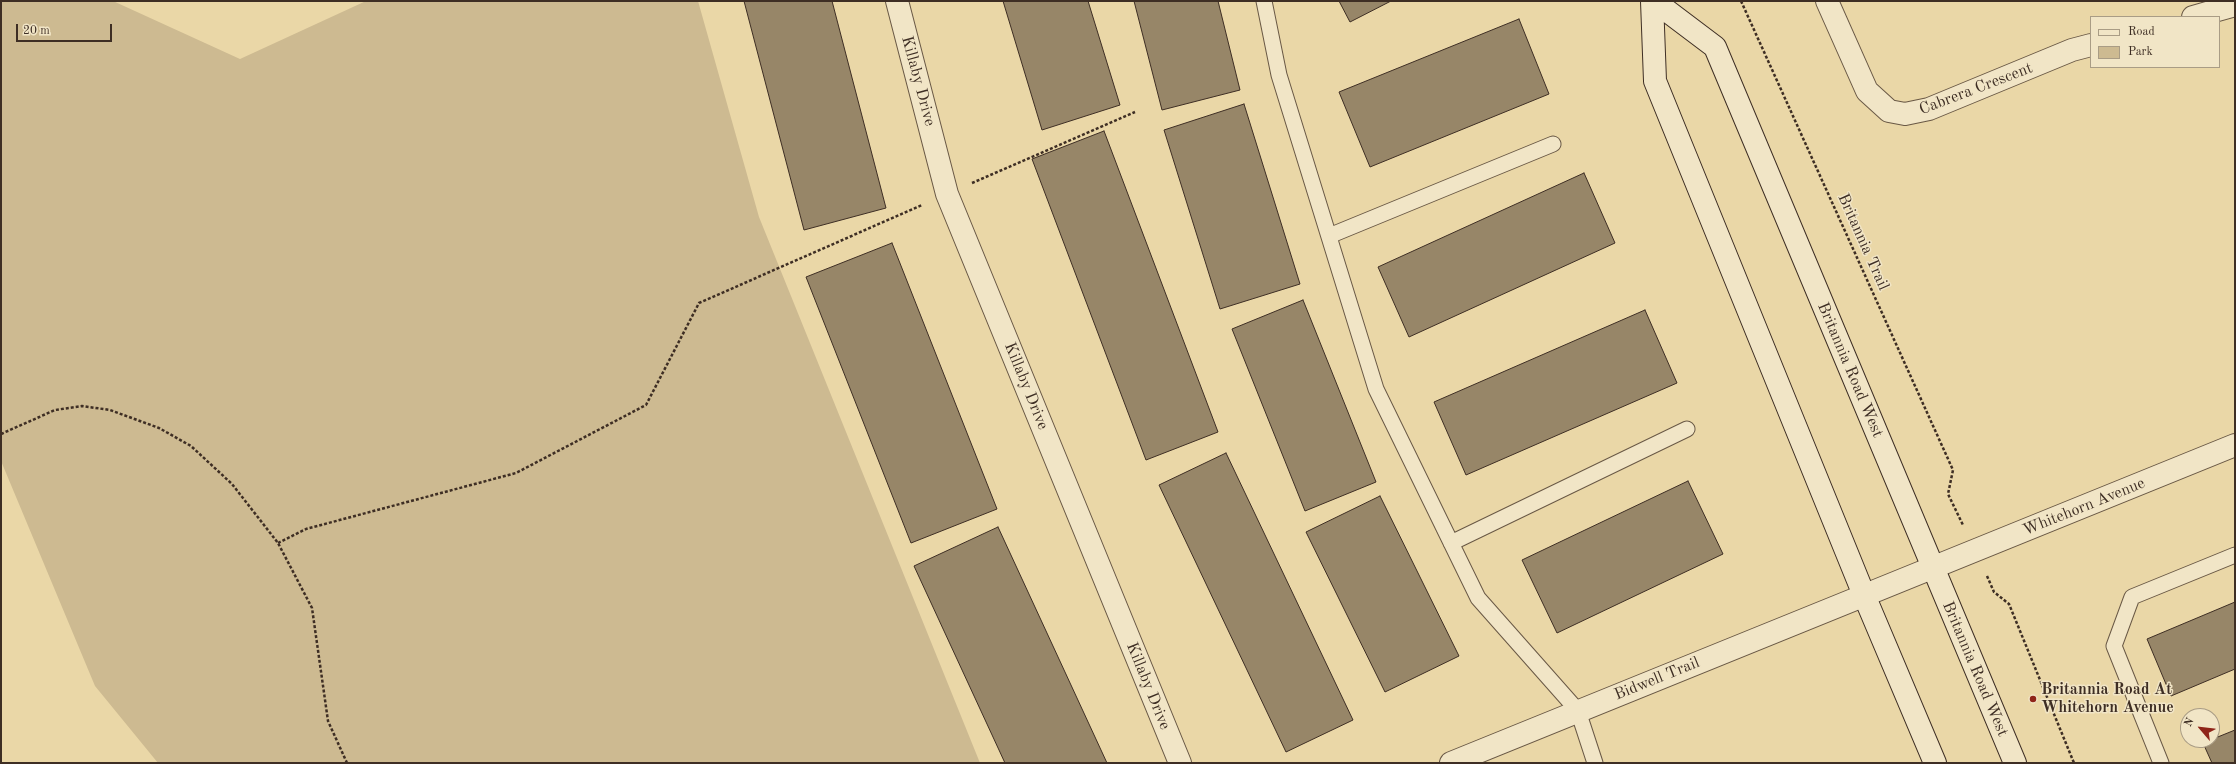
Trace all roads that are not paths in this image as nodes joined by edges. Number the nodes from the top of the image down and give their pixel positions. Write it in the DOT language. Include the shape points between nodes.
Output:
graph roads {
  1 [pos="897,1"];
  2 [pos="1264,1"];
  3 [pos="1653,1"];
  4 [pos="1827,1"];
  5 [pos="2235,6"];
  6 [pos="2197,16"];
  7 [pos="2090,45"];
  8 [pos="1553,144"];
  9 [pos="1329,236"];
  10 [pos="1687,429"];
  11 [pos="2235,445"];
  12 [pos="1451,543"];
  13 [pos="2235,555"];
  14 [pos="1932,568"];
  15 [pos="1864,596"];
  16 [pos="1578,711"];
  17 [pos="1180,763"];
  18 [pos="1450,763"];
  19 [pos="1595,763"];
  20 [pos="1935,763"];
  21 [pos="2015,763"];
  22 [pos="2161,763"];
  1 -- 17 [label="street, Killaby Drive" via="947,194"];
  2 -- 9 [label="lane" via="1279,75"];
  3 -- 14 [label="street, Britannia Road West" via="1714,47"];
  3 -- 15 [label="street, Britannia Road West" via="1655,81"];
  4 -- 7 [label="street, Cabrera Crescent" via="1867,91 1890,111 1905,114 1929,109 2072,50"];
  5 -- 6 [label="street"];
  8 -- 9 [label="lane"];
  9 -- 12 [label="lane" via="1376,389"];
  10 -- 12 [label="lane"];
  11 -- 14 [label="street, Whitehorn Avenue"];
  12 -- 16 [label="lane" via="1478,598"];
  13 -- 22 [label="lane" via="2132,598 2114,646"];
  14 -- 15 [label="street, Whitehorn Avenue"];
  14 -- 21 [label="street, Britannia Road West"];
  15 -- 16 [label="street, Bidwell Trail"];
  15 -- 20 [label="street, Britannia Road West"];
  16 -- 18 [label="street, Bidwell Trail"];
  16 -- 19 [label="lane"];
}
